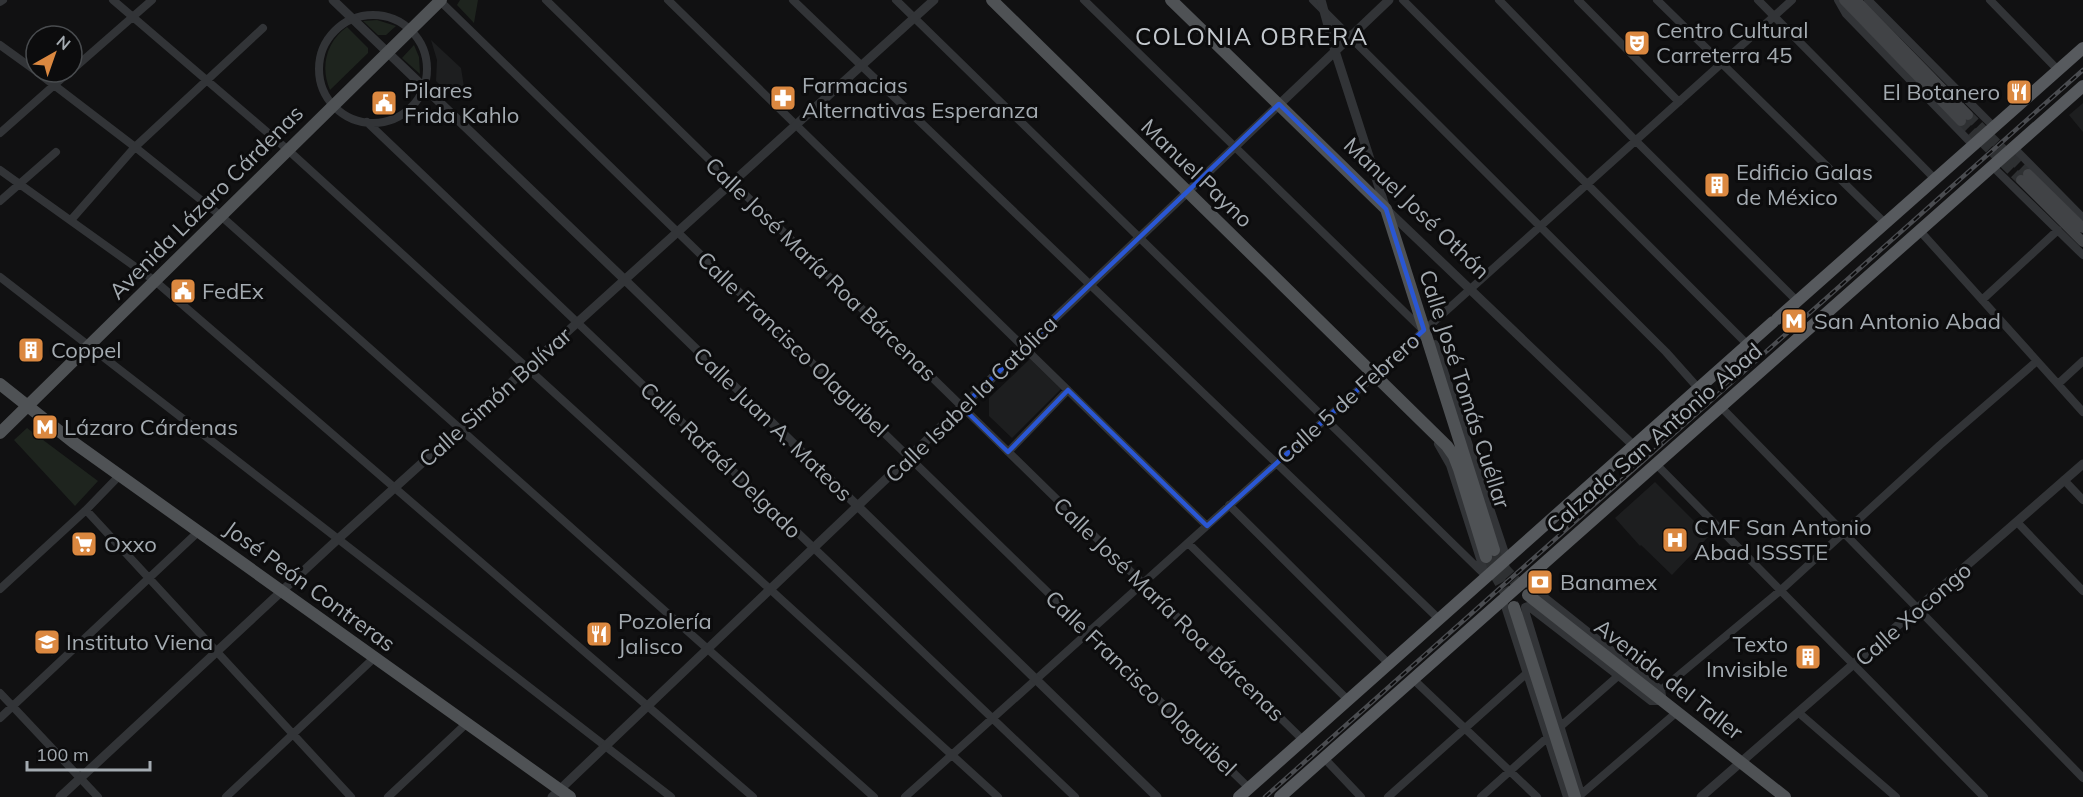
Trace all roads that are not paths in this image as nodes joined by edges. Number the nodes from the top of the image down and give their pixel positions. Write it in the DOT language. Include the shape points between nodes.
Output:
graph roads {
  1 [pos="113,0"];
  2 [pos="152,0"];
  3 [pos="333,0"];
  4 [pos="546,0"];
  5 [pos="668,0"];
  6 [pos="793,0"];
  7 [pos="896,0"];
  8 [pos="934,0"];
  9 [pos="992,0"];
  10 [pos="1084,0"];
  11 [pos="1171,0"];
  12 [pos="1314,0"];
  13 [pos="1321,0"];
  14 [pos="1389,0"];
  15 [pos="1403,0"];
  16 [pos="1499,0"];
  17 [pos="1578,0"];
  18 [pos="1657,0"];
  19 [pos="1758,0"];
  20 [pos="1792,0"];
  21 [pos="1839,0"];
  22 [pos="1844,0"];
  23 [pos="1856,0"];
  24 [pos="1868,0"];
  25 [pos="1990,0"];
  26 [pos="441,1"];
  27 [pos="1324,11"];
  28 [pos="1775,16"];
  29 [pos="133,17"];
  30 [pos="915,18"];
  31 [pos="352,19"];
  32 [pos="263,28"];
  33 [pos="411,30"];
  34 [pos="1350,38"];
  35 [pos="0,45"];
  36 [pos="2083,48"];
  37 [pos="1335,51"];
  38 [pos="387,53"];
  39 [pos="84,60"];
  40 [pos="24,63"];
  41 [pos="1721,64"];
  42 [pos="862,66"];
  43 [pos="2058,70"];
  44 [pos="207,80"];
  45 [pos="55,85"];
  46 [pos="2083,86"];
  47 [pos="424,88"];
  48 [pos="1679,102"];
  49 [pos="334,105"];
  50 [pos="1279,105"];
  51 [pos="367,122"];
  52 [pos="796,125"];
  53 [pos="1994,127"];
  54 [pos="0,133"];
  55 [pos="1636,141"];
  56 [pos="1973,146"];
  57 [pos="135,147"];
  58 [pos="1234,148"];
  59 [pos="2014,148"];
  60 [pos="288,150"];
  61 [pos="56,152"];
  62 [pos="1993,167"];
  63 [pos="0,170"];
  64 [pos="1935,179"];
  65 [pos="733,183"];
  66 [pos="20,184"];
  67 [pos="1588,184"];
  68 [pos="1187,193"];
  69 [pos="0,201"];
  70 [pos="1386,209"];
  71 [pos="221,216"];
  72 [pos="2083,218"];
  73 [pos="71,220"];
  74 [pos="1885,223"];
  75 [pos="1539,227"];
  76 [pos="2083,228"];
  77 [pos="2058,230"];
  78 [pos="1920,231"];
  79 [pos="678,232"];
  80 [pos="1139,239"];
  81 [pos="2083,242"];
  82 [pos="2083,255"];
  83 [pos="0,277"];
  84 [pos="625,280"];
  85 [pos="155,281"];
  86 [pos="1090,285"];
  87 [pos="1470,289"];
  88 [pos="1982,300"];
  89 [pos="1797,301"];
  90 [pos="577,323"];
  91 [pos="1424,330"];
  92 [pos="1748,345"];
  93 [pos="89,346"];
  94 [pos="1024,348"];
  95 [pos="2037,361"];
  96 [pos="2083,361"];
  97 [pos="527,368"];
  98 [pos="1374,375"];
  99 [pos="0,384"];
  100 [pos="2058,384"];
  101 [pos="1699,389"];
  102 [pos="1068,390"];
  103 [pos="1400,400"];
  104 [pos="28,406"];
  105 [pos="962,407"];
  106 [pos="1721,407"];
  107 [pos="2083,412"];
  108 [pos="1325,420"];
  109 [pos="461,429"];
  110 [pos="0,433"];
  111 [pos="1634,446"];
  112 [pos="1008,452"];
  113 [pos="910,458"];
  114 [pos="1276,463"];
  115 [pos="1656,464"];
  116 [pos="2083,464"];
  117 [pos="119,476"];
  118 [pos="2064,480"];
  119 [pos="395,488"];
  120 [pos="2083,500"];
  121 [pos="1229,506"];
  122 [pos="858,507"];
  123 [pos="86,510"];
  124 [pos="2017,522"];
  125 [pos="1207,526"];
  126 [pos="198,532"];
  127 [pos="1843,533"];
  128 [pos="338,539"];
  129 [pos="1188,543"];
  130 [pos="814,548"];
  131 [pos="1507,559"];
  132 [pos="1487,577"];
  133 [pos="149,579"];
  134 [pos="1524,581"];
  135 [pos="1143,583"];
  136 [pos="0,589"];
  137 [pos="771,590"];
  138 [pos="282,591"];
  139 [pos="1781,591"];
  140 [pos="2083,591"];
  141 [pos="1528,595"];
  142 [pos="1503,600"];
  143 [pos="1514,607"];
  144 [pos="1918,609"];
  145 [pos="1439,619"];
  146 [pos="1089,632"];
  147 [pos="708,649"];
  148 [pos="217,652"];
  149 [pos="374,658"];
  150 [pos="1389,664"];
  151 [pos="1854,665"];
  152 [pos="1527,673"];
  153 [pos="1618,676"];
  154 [pos="1036,679"];
  155 [pos="1413,679"];
  156 [pos="0,693"];
  157 [pos="1662,696"];
  158 [pos="1348,700"];
  159 [pos="13,706"];
  160 [pos="648,706"];
  161 [pos="1677,712"];
  162 [pos="1799,713"];
  163 [pos="0,718"];
  164 [pos="992,718"];
  165 [pos="467,723"];
  166 [pos="1561,726"];
  167 [pos="1465,728"];
  168 [pos="293,735"];
  169 [pos="1548,737"];
  170 [pos="1303,740"];
  171 [pos="606,747"];
  172 [pos="951,754"];
  173 [pos="1324,758"];
  174 [pos="1742,763"];
  175 [pos="1510,771"];
  176 [pos="80,778"];
  177 [pos="2083,778"];
  178 [pos="1249,788"];
  179 [pos="561,794"];
  180 [pos="1578,796"];
  181 [pos="60,797"];
  182 [pos="98,797"];
  183 [pos="225,797"];
  184 [pos="351,797"];
  185 [pos="388,797"];
  186 [pos="671,797"];
  187 [pos="753,797"];
  188 [pos="874,797"];
  189 [pos="905,797"];
  190 [pos="998,797"];
  191 [pos="1075,797"];
  192 [pos="1157,797"];
  193 [pos="1239,797"];
  194 [pos="1280,797"];
  195 [pos="1361,797"];
  196 [pos="1388,797"];
  197 [pos="1481,797"];
  198 [pos="1537,797"];
  199 [pos="1567,797"];
  200 [pos="1701,797"];
  201 [pos="1785,797"];
  202 [pos="1896,797"];
  203 [pos="1984,797"];
  1 -- 29 [label="street"];
  2 -- 29 [label="street"];
  3 -- 31 [label="street, Calle Juan A. Mateos"];
  4 -- 65 [label="street, Calle José María Roa Bárcenas"];
  5 -- 52 [label="street"];
  6 -- 42 [label="street"];
  7 -- 30 [label="street"];
  8 -- 30 [label="street, Calle Simón Bolívar"];
  9 -- 68 [label="main road, Manuel Payno"];
  10 -- 58 [label="street"];
  11 -- 50 [label="main road, Manuel José Othón"];
  12 -- 27 [label="street"];
  13 -- 27 [label="street, Calle José Tomás Cuéllar"];
  14 -- 34 [label="street, Calle Isabel la Católica"];
  15 -- 67 [label="street"];
  16 -- 55 [label="street"];
  17 -- 48 [label="street"];
  18 -- 41 [label="street"];
  19 -- 28 [label="street"];
  20 -- 28 [label="street, Calle 5 de Febrero"];
  21 -- 56 [label="street" via="1846,14"];
  22 -- 23 [label="main road" via="1965,118"];
  24 -- 53 [label="street"];
  25 -- 43 [label="street"];
  26 -- 33 [label="main road, Avenida Lázaro Cárdenas"];
  26 -- 79 [label="street, Calle Francisco Olaguibel"];
  27 -- 34 [label="street"];
  27 -- 37 [label="street, Calle José Tomás Cuéllar"];
  28 -- 41 [label="street, Calle 5 de Febrero"];
  28 -- 64 [label="street"];
  29 -- 39 [label="street"];
  29 -- 44 [label="street"];
  30 -- 42 [label="street, Calle Simón Bolívar"];
  30 -- 80 [label="street"];
  31 -- 33 [label="street" via="379,15"];
  31 -- 38 [label="street, Calle Juan A. Mateos"];
  31 -- 49 [label="street" via="331,35 320,60 322,86"];
  32 -- 44 [label="street"];
  33 -- 38 [label="main road, Avenida Lázaro Cárdenas"];
  33 -- 47 [label="street" via="426,57"];
  34 -- 37 [label="street, Calle Isabel la Católica"];
  34 -- 75 [label="street"];
  35 -- 40 [label="street"];
  36 -- 43 [label="highway, Calzada San Antonio Abad"];
  37 -- 50 [label="street, Calle Isabel la Católica"];
  37 -- 70 [label="street, Calle José Tomás Cuéllar"];
  38 -- 47 [label="street, Calle Juan A. Mateos"];
  38 -- 49 [label="main road, Avenida Lázaro Cárdenas"];
  41 -- 48 [label="street, Calle 5 de Febrero"];
  41 -- 74 [label="street"];
  42 -- 52 [label="street, Calle Simón Bolívar"];
  42 -- 86 [label="street"];
  43 -- 53 [label="highway, Calzada San Antonio Abad"];
  44 -- 57 [label="street"];
  44 -- 60 [label="street"];
  45 -- 54 [label="street"];
  45 -- 57 [label="street"];
  46 -- 59 [label="highway, Calzada San Antonio Abad"];
  47 -- 51 [label="street" via="401,115"];
  47 -- 84 [label="street, Calle Juan A. Mateos"];
  48 -- 55 [label="street, Calle 5 de Febrero"];
  49 -- 51 [label="street, Calle Rafaél Delgado" via="354,119"];
  49 -- 60 [label="main road, Avenida Lázaro Cárdenas"];
  50 -- 58 [label="street, Calle Isabel la Católica"];
  50 -- 70 [label="main road, Manuel José Othón"];
  51 -- 90 [label="street, Calle Rafaél Delgado"];
  52 -- 65 [label="street, Calle Simón Bolívar"];
  52 -- 94 [label="street"];
  53 -- 56 [label="highway, Calzada San Antonio Abad"];
  55 -- 67 [label="street, Calle 5 de Febrero"];
  55 -- 89 [label="street"];
  56 -- 64 [label="highway, Calzada San Antonio Abad"];
  57 -- 71 [label="street"];
  57 -- 73 [label="street"];
  58 -- 68 [label="street, Calle Isabel la Católica"];
  58 -- 91 [label="street"];
  59 -- 62 [label="highway, Calzada San Antonio Abad"];
  59 -- 72 [label="street"];
  60 -- 71 [label="main road, Avenida Lázaro Cárdenas"];
  60 -- 97 [label="street"];
  61 -- 66 [label="street"];
  62 -- 77 [label="street"];
  62 -- 78 [label="highway, Calzada San Antonio Abad"];
  63 -- 66 [label="street"];
  64 -- 74 [label="highway, Calzada San Antonio Abad"];
  65 -- 79 [label="street, Calle Simón Bolívar"];
  65 -- 105 [label="street, Calle José María Roa Bárcenas"];
  66 -- 69 [label="street"];
  66 -- 73 [label="street"];
  67 -- 75 [label="street, Calle 5 de Febrero"];
  67 -- 92 [label="street"];
  68 -- 80 [label="street, Calle Isabel la Católica"];
  68 -- 98 [label="main road, Manuel Payno"];
  70 -- 87 [label="street, Manuel José Othón"];
  70 -- 91 [label="main road, Calle José Tomás Cuéllar"];
  71 -- 85 [label="main road, Avenida Lázaro Cárdenas"];
  71 -- 109 [label="street"];
  73 -- 85 [label="street"];
  74 -- 89 [label="highway, Calzada San Antonio Abad"];
  75 -- 87 [label="street, Calle 5 de Febrero"];
  75 -- 101 [label="street"];
  76 -- 81 [label="main road" via="2025,177"];
  77 -- 82 [label="street"];
  77 -- 88 [label="street"];
  78 -- 88 [label="street"];
  78 -- 106 [label="highway, Calzada San Antonio Abad"];
  79 -- 84 [label="street, Calle Simón Bolívar"];
  79 -- 113 [label="street, Calle Francisco Olaguibel"];
  80 -- 86 [label="street, Calle Isabel la Católica"];
  80 -- 108 [label="street"];
  83 -- 93 [label="street"];
  84 -- 90 [label="street, Calle Simón Bolívar"];
  84 -- 122 [label="street, Calle Juan A. Mateos"];
  85 -- 93 [label="main road, Avenida Lázaro Cárdenas"];
  85 -- 119 [label="street"];
  86 -- 94 [label="street, Calle Isabel la Católica"];
  86 -- 114 [label="street"];
  87 -- 91 [label="street, Calle 5 de Febrero"];
  87 -- 111 [label="street, Manuel José Othón"];
  88 -- 95 [label="street"];
  89 -- 92 [label="highway, Calzada San Antonio Abad"];
  90 -- 97 [label="street, Calle Simón Bolívar"];
  90 -- 130 [label="street, Calle Rafaél Delgado"];
  91 -- 98 [label="street, Calle 5 de Febrero"];
  91 -- 103 [label="main road, Calle José Tomás Cuéllar" via="1490,554 1454,456"];
  91 -- 131 [label="street" via="1433,338"];
  92 -- 101 [label="highway, Calzada San Antonio Abad"];
  93 -- 104 [label="main road, Avenida Lázaro Cárdenas"];
  93 -- 128 [label="street"];
  94 -- 102 [label="street"];
  94 -- 105 [label="street, Calle Isabel la Católica"];
  95 -- 100 [label="street"];
  95 -- 127 [label="street"];
  96 -- 100 [label="street"];
  97 -- 109 [label="street, Calle Simón Bolívar"];
  97 -- 137 [label="street"];
  98 -- 103 [label="main road, Calle José Tomás Cuéllar"];
  98 -- 108 [label="street, Calle 5 de Febrero"];
  99 -- 104 [label="main road, José Peón Contreras"];
  100 -- 107 [label="street"];
  101 -- 111 [label="highway, Calzada San Antonio Abad"];
  102 -- 112 [label="street"];
  102 -- 125 [label="street"];
  103 -- 132 [label="street" via="1447,458"];
  104 -- 110 [label="main road, Avenida Lázaro Cárdenas"];
  104 -- 117 [label="main road, José Peón Contreras"];
  105 -- 112 [label="street, Calle José María Roa Bárcenas"];
  105 -- 113 [label="street, Calle Isabel la Católica"];
  106 -- 115 [label="highway, Calzada San Antonio Abad"];
  106 -- 127 [label="street"];
  108 -- 114 [label="street, Calle 5 de Febrero"];
  108 -- 132 [label="street"];
  109 -- 119 [label="street, Calle Simón Bolívar"];
  109 -- 147 [label="street"];
  111 -- 131 [label="highway, Calzada San Antonio Abad"];
  112 -- 135 [label="street, Calle José María Roa Bárcenas"];
  113 -- 122 [label="street, Calle Isabel la Católica"];
  113 -- 146 [label="street, Calle Francisco Olaguibel"];
  114 -- 121 [label="street, Calle 5 de Febrero"];
  114 -- 145 [label="street"];
  115 -- 134 [label="highway, Calzada San Antonio Abad"];
  115 -- 139 [label="street"];
  116 -- 118 [label="street, Calle Xocongo"];
  117 -- 123 [label="street"];
  117 -- 126 [label="main road, José Peón Contreras"];
  118 -- 120 [label="street"];
  118 -- 124 [label="street, Calle Xocongo"];
  119 -- 128 [label="street, Calle Simón Bolívar"];
  119 -- 160 [label="street"];
  121 -- 125 [label="street, Calle 5 de Febrero"];
  121 -- 150 [label="street"];
  122 -- 130 [label="street, Calle Isabel la Católica"];
  122 -- 154 [label="street, Calle Juan A. Mateos"];
  123 -- 133 [label="street"];
  123 -- 136 [label="street"];
  124 -- 140 [label="street"];
  124 -- 144 [label="street, Calle Xocongo"];
  125 -- 129 [label="street, Calle 5 de Febrero"];
  126 -- 133 [label="street"];
  126 -- 138 [label="main road, José Peón Contreras"];
  127 -- 139 [label="street"];
  127 -- 144 [label="street"];
  128 -- 138 [label="street, Calle Simón Bolívar"];
  128 -- 171 [label="street"];
  129 -- 135 [label="street, Calle 5 de Febrero"];
  129 -- 158 [label="street"];
  130 -- 137 [label="street, Calle Isabel la Católica"];
  130 -- 164 [label="street, Calle Rafaél Delgado"];
  131 -- 132 [label="highway, Calzada San Antonio Abad"];
  132 -- 145 [label="highway, Calzada San Antonio Abad"];
  133 -- 148 [label="street"];
  133 -- 159 [label="street"];
  134 -- 142 [label="highway, Calzada San Antonio Abad"];
  134 -- 157 [label="street"];
  135 -- 146 [label="street, Calle 5 de Febrero"];
  135 -- 170 [label="street, Calle José María Roa Bárcenas"];
  137 -- 147 [label="street, Calle Isabel la Católica"];
  137 -- 172 [label="street"];
  138 -- 148 [label="street, Calle Simón Bolívar"];
  138 -- 149 [label="main road, José Peón Contreras"];
  139 -- 151 [label="street"];
  139 -- 157 [label="street"];
  141 -- 157 [label="main road, Avenida del Taller"];
  142 -- 152 [label="street"];
  142 -- 155 [label="highway, Calzada San Antonio Abad"];
  143 -- 180 [label="main road"];
  144 -- 151 [label="street, Calle Xocongo"];
  144 -- 177 [label="street"];
  145 -- 150 [label="highway, Calzada San Antonio Abad"];
  146 -- 154 [label="street, Calle 5 de Febrero"];
  146 -- 178 [label="street, Calle Francisco Olaguibel"];
  147 -- 160 [label="street, Calle Isabel la Católica"];
  147 -- 188 [label="street"];
  148 -- 168 [label="street"];
  148 -- 176 [label="street, Calle Simón Bolívar"];
  149 -- 165 [label="main road, José Peón Contreras"];
  149 -- 168 [label="street"];
  150 -- 158 [label="highway, Calzada San Antonio Abad"];
  151 -- 162 [label="street, Calle Xocongo"];
  151 -- 203 [label="street"];
  152 -- 167 [label="street"];
  152 -- 169 [label="street"];
  153 -- 157 [label="street" via="1651,701"];
  153 -- 166 [label="street"];
  153 -- 166 [label="street" via="1525,607"];
  154 -- 164 [label="street, Calle 5 de Febrero"];
  154 -- 192 [label="street, Calle Juan A. Mateos"];
  155 -- 167 [label="street"];
  155 -- 173 [label="highway, Calzada San Antonio Abad"];
  156 -- 159 [label="street"];
  157 -- 161 [label="main road, Avenida del Taller"];
  158 -- 170 [label="highway, Calzada San Antonio Abad"];
  159 -- 163 [label="street"];
  159 -- 176 [label="street"];
  160 -- 171 [label="street, Calle Isabel la Católica"];
  160 -- 187 [label="street"];
  161 -- 174 [label="main road, Avenida del Taller"];
  161 -- 180 [label="street"];
  162 -- 174 [label="street, Calle Xocongo"];
  162 -- 202 [label="street"];
  164 -- 172 [label="street, Calle 5 de Febrero"];
  164 -- 191 [label="street, Calle Rafaél Delgado"];
  165 -- 179 [label="main road, José Peón Contreras"];
  165 -- 185 [label="street"];
  166 -- 180 [label="street"];
  167 -- 175 [label="street"];
  167 -- 196 [label="street"];
  168 -- 183 [label="street"];
  168 -- 184 [label="street"];
  169 -- 175 [label="street"];
  169 -- 199 [label="street"];
  170 -- 178 [label="highway, Calzada San Antonio Abad"];
  171 -- 179 [label="street, Calle Isabel la Católica"];
  171 -- 186 [label="street"];
  172 -- 189 [label="street, Calle 5 de Febrero"];
  172 -- 190 [label="street"];
  173 -- 194 [label="highway, Calzada San Antonio Abad"];
  173 -- 195 [label="street"];
  174 -- 200 [label="street, Calle Xocongo"];
  174 -- 201 [label="main road, Avenida del Taller"];
  175 -- 197 [label="street"];
  175 -- 198 [label="street"];
  176 -- 181 [label="street, Calle Simón Bolívar"];
  176 -- 182 [label="street"];
  178 -- 193 [label="highway, Calzada San Antonio Abad"];
}
